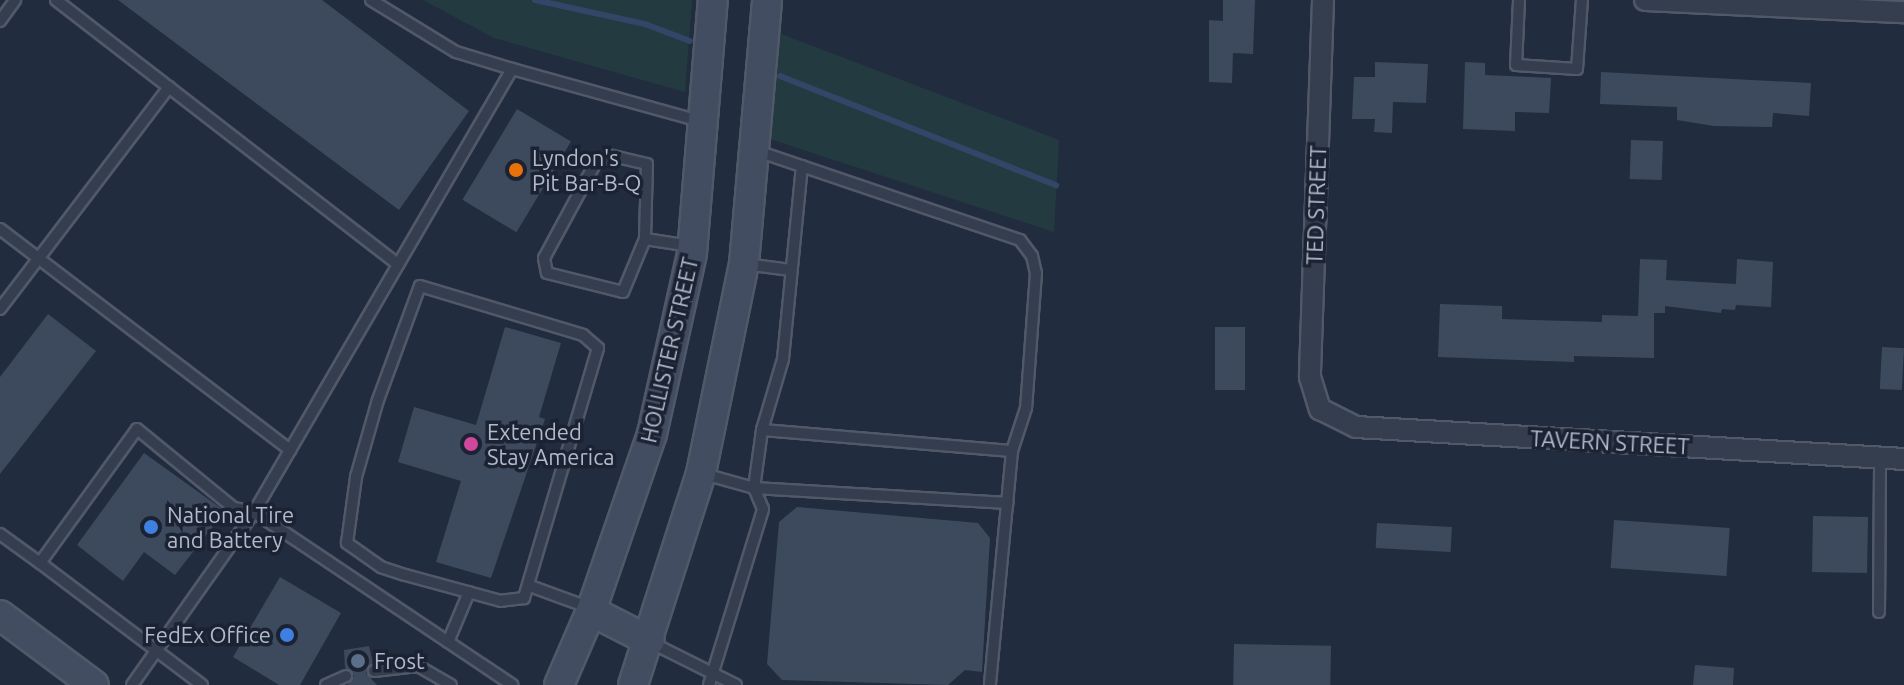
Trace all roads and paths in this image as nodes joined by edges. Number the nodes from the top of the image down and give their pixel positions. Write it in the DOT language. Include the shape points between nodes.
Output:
graph roads {
  1 [pos="15,0"];
  2 [pos="56,0"];
  3 [pos="371,0"];
  4 [pos="713,0"];
  5 [pos="767,0"];
  6 [pos="1323,0"];
  7 [pos="1519,0"];
  8 [pos="1582,0"];
  9 [pos="1645,0"];
  10 [pos="1904,12"];
  11 [pos="0,21"];
  12 [pos="512,69"];
  13 [pos="169,87"];
  14 [pos="705,122"];
  15 [pos="757,151"];
  16 [pos="802,166"];
  17 [pos="0,229"];
  18 [pos="645,239"];
  19 [pos="692,246"];
  20 [pos="39,259"];
  21 [pos="398,264"];
  22 [pos="744,264"];
  23 [pos="791,270"];
  24 [pos="0,309"];
  25 [pos="1320,409"];
  26 [pos="762,430"];
  27 [pos="290,450"];
  28 [pos="1012,451"];
  29 [pos="1880,458"];
  30 [pos="1904,459"];
  31 [pos="701,473"];
  32 [pos="754,488"];
  33 [pos="1008,503"];
  34 [pos="254,512"];
  35 [pos="0,534"];
  36 [pos="40,563"];
  37 [pos="530,586"];
  38 [pos="469,592"];
  39 [pos="592,610"];
  40 [pos="1879,612"];
  41 [pos="0,615"];
  42 [pos="650,641"];
  43 [pos="448,642"];
  44 [pos="158,652"];
  45 [pos="374,671"];
  46 [pos="713,672"];
  47 [pos="346,676"];
  48 [pos="94,685"];
  49 [pos="132,685"];
  50 [pos="202,685"];
  51 [pos="326,685"];
  52 [pos="451,685"];
  53 [pos="512,685"];
  54 [pos="559,685"];
  55 [pos="633,685"];
  56 [pos="709,685"];
  57 [pos="736,685"];
  58 [pos="990,685"];
  1 -- 11 [label="lane"];
  2 -- 13 [label="lane"];
  3 -- 12 [label="lane" via="456,52"];
  4 -- 14 [label="main road, HOLLISTER STREET"];
  5 -- 15 [label="main road"];
  6 -- 25 [label="street, TED STREET" via="1310,377"];
  7 -- 8 [label="lane" via="1516,65 1577,69"];
  9 -- 10 [label="street"];
  12 -- 14 [label="lane"];
  12 -- 21 [label="lane"];
  13 -- 20 [label="lane"];
  13 -- 21 [label="lane"];
  14 -- 19 [label="main road, HOLLISTER STREET"];
  15 -- 16 [label="lane"];
  15 -- 22 [label="main road"];
  16 -- 23 [label="lane"];
  16 -- 28 [label="lane" via="1020,240 1032,256 1036,273 1026,408"];
  17 -- 20 [label="lane"];
  18 -- 18 [label="lane" via="623,292 547,273 544,258 596,162 611,156 647,164"];
  18 -- 19 [label="lane"];
  19 -- 39 [label="main road, HOLLISTER STREET" via="652,434"];
  20 -- 24 [label="lane"];
  20 -- 27 [label="lane"];
  21 -- 27 [label="lane"];
  22 -- 23 [label="lane"];
  22 -- 31 [label="main road"];
  23 -- 26 [label="lane" via="783,359"];
  25 -- 29 [label="street, TAVERN STREET" via="1356,427"];
  26 -- 28 [label="lane"];
  26 -- 32 [label="lane"];
  27 -- 34 [label="lane"];
  28 -- 33 [label="lane"];
  29 -- 30 [label="street, TAVERN STREET"];
  29 -- 40 [label="lane"];
  31 -- 32 [label="lane"];
  31 -- 42 [label="main road"];
  32 -- 33 [label="lane"];
  32 -- 46 [label="lane" via="763,509"];
  33 -- 58 [label="lane"];
  34 -- 36 [label="lane" via="234,508 137,429"];
  34 -- 43 [label="lane"];
  34 -- 44 [label="lane"];
  35 -- 36 [label="lane"];
  36 -- 44 [label="lane"];
  37 -- 38 [label="lane" via="524,598 501,601"];
  37 -- 38 [label="lane" via="598,348 583,335 420,286 378,400 344,533 347,543 381,567"];
  37 -- 39 [label="lane"];
  38 -- 43 [label="lane"];
  39 -- 42 [label="main road"];
  39 -- 54 [label="main road, HOLLISTER STREET"];
  41 -- 48 [label="main road"];
  42 -- 46 [label="lane"];
  42 -- 55 [label="main road"];
  43 -- 53 [label="lane"];
  44 -- 49 [label="lane"];
  44 -- 50 [label="lane"];
  45 -- 52 [label="lane" via="418,666"];
  46 -- 56 [label="lane"];
  46 -- 57 [label="lane"];
  47 -- 51 [label="lane"];
}
